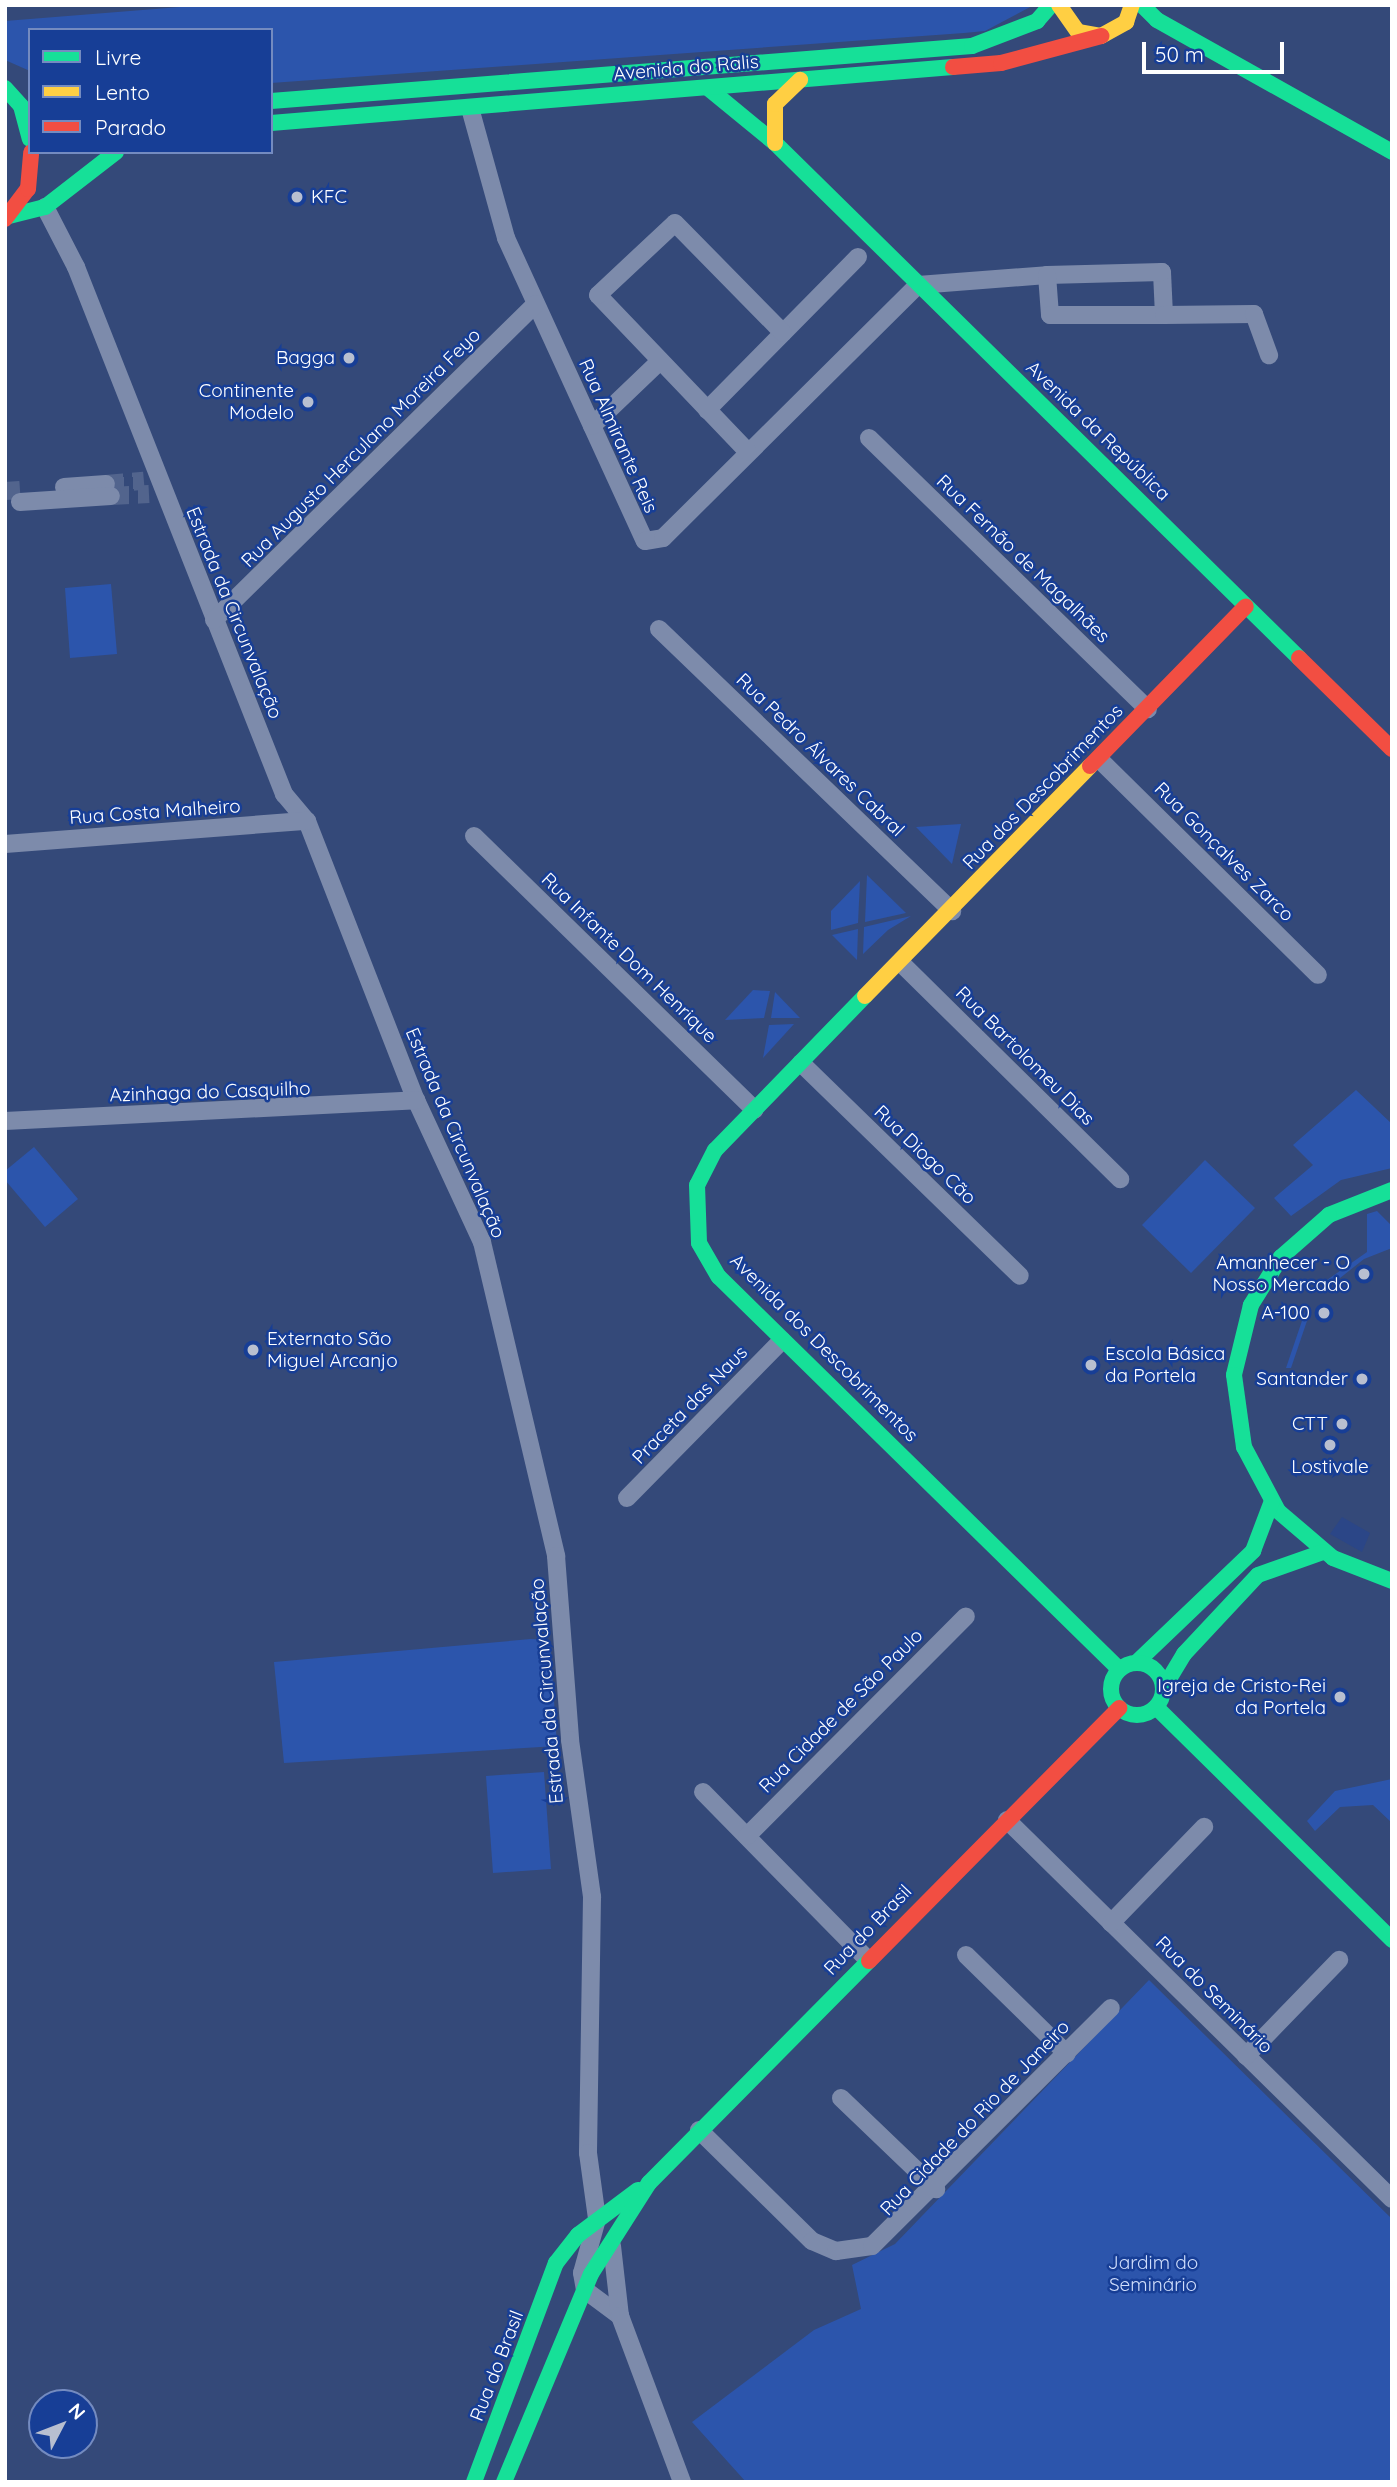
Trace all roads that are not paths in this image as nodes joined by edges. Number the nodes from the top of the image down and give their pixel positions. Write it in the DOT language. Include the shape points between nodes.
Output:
graph roads {
  1 [pos="1051,5"];
  2 [pos="1059,5"];
  3 [pos="1132,5"];
  4 [pos="1142,5"];
  5 [pos="1101,36"];
  6 [pos="800,80"];
  7 [pos="5,88"];
  8 [pos="708,88"];
  9 [pos="273,101"];
  10 [pos="470,108"];
  11 [pos="27,114"];
  12 [pos="5,115"];
  13 [pos="273,123"];
  14 [pos="775,144"];
  15 [pos="1392,152"];
  16 [pos="32,154"];
  17 [pos="113,154"];
  18 [pos="45,207"];
  19 [pos="6,217"];
  20 [pos="858,257"];
  21 [pos="1046,275"];
  22 [pos="918,285"];
  23 [pos="536,304"];
  24 [pos="1164,315"];
  25 [pos="783,333"];
  26 [pos="1269,355"];
  27 [pos="660,361"];
  28 [pos="707,410"];
  29 [pos="592,426"];
  30 [pos="869,439"];
  31 [pos="748,452"];
  32 [pos="109,490"];
  33 [pos="20,496"];
  34 [pos="1246,606"];
  35 [pos="214,620"];
  36 [pos="659,629"];
  37 [pos="1148,709"];
  38 [pos="1392,722"];
  39 [pos="1378,736"];
  40 [pos="1392,749"];
  41 [pos="1100,760"];
  42 [pos="307,821"];
  43 [pos="474,836"];
  44 [pos="5,845"];
  45 [pos="952,911"];
  46 [pos="901,962"];
  47 [pos="1318,975"];
  48 [pos="868,996"];
  49 [pos="802,1063"];
  50 [pos="416,1100"];
  51 [pos="755,1110"];
  52 [pos="5,1121"];
  53 [pos="1120,1179"];
  54 [pos="1392,1190"];
  55 [pos="1020,1276"];
  56 [pos="782,1340"];
  57 [pos="627,1498"];
  58 [pos="1272,1501"];
  59 [pos="1323,1552"];
  60 [pos="1392,1581"];
  61 [pos="966,1616"];
  62 [pos="1137,1662"];
  63 [pos="1119,1669"];
  64 [pos="1163,1689"];
  65 [pos="1156,1707"];
  66 [pos="1119,1708"];
  67 [pos="703,1792"];
  68 [pos="1007,1821"];
  69 [pos="1204,1827"];
  70 [pos="747,1836"];
  71 [pos="1111,1923"];
  72 [pos="1392,1940"];
  73 [pos="966,1955"];
  74 [pos="868,1960"];
  75 [pos="1339,1960"];
  76 [pos="1111,2008"];
  77 [pos="1067,2054"];
  78 [pos="1246,2056"];
  79 [pos="841,2098"];
  80 [pos="699,2130"];
  81 [pos="649,2183"];
  82 [pos="936,2189"];
  83 [pos="1389,2191"];
  84 [pos="597,2219"];
  85 [pos="614,2235"];
  86 [pos="586,2279"];
  87 [pos="549,2285"];
  88 [pos="615,2295"];
  89 [pos="620,2316"];
  90 [pos="673,2447"];
  91 [pos="474,2482"];
  92 [pos="504,2482"];
  93 [pos="682,2482"];
  94 [pos="695,2482"];
  1 -- 9 [label="main road, Avenida do Ralis" via="1037,21 972,46"];
  2 -- 5 [label="main road" via="1078,32"];
  3 -- 5 [label="main road" via="1126,22"];
  4 -- 15 [label="main road" via="1157,20"];
  5 -- 6 [label="main road, Avenida do Ralis" via="1001,63"];
  6 -- 8 [label="main road, Avenida do Ralis"];
  6 -- 14 [label="main road" via="775,104 770,126"];
  7 -- 11 [label="main road"];
  8 -- 10 [label="main road, Avenida do Ralis"];
  8 -- 14 [label="main road, Avenida da República"];
  10 -- 13 [label="main road, Avenida do Ralis"];
  10 -- 23 [label="street, Rua Almirante Reis" via="506,238"];
  11 -- 12 [label="main road"];
  14 -- 22 [label="main road, Avenida da República"];
  16 -- 19 [label="main road" via="28,189"];
  17 -- 18 [label="main road"];
  18 -- 19 [label="main road"];
  18 -- 35 [label="street, Estrada da Circunvalação" via="76,267 154,487"];
  20 -- 25 [label="street"];
  21 -- 22 [label="street"];
  21 -- 24 [label="street" via="1050,314"];
  21 -- 24 [label="street" via="1162,272"];
  22 -- 31 [label="street, Rua Almirante Reis"];
  22 -- 34 [label="main road, Avenida da República"];
  23 -- 29 [label="street, Rua Almirante Reis"];
  23 -- 35 [label="street, Rua Augusto Herculano Moreira Feyo"];
  24 -- 26 [label="street" via="1254,314"];
  25 -- 27 [label="street" via="675,223 598,295"];
  25 -- 28 [label="street"];
  27 -- 28 [label="street"];
  27 -- 29 [label="street"];
  28 -- 31 [label="street"];
  29 -- 31 [label="street, Rua Almirante Reis" via="636,530 655,542"];
  30 -- 37 [label="street, Rua Fernão de Magalhães"];
  32 -- 33 [label="street"];
  34 -- 37 [label="main road, Rua dos Descobrimentos"];
  34 -- 39 [label="main road, Avenida da República"];
  35 -- 42 [label="street, Estrada da Circunvalação" via="284,794"];
  36 -- 45 [label="street, Rua Pedro Álvares Cabral"];
  37 -- 41 [label="main road, Rua dos Descobrimentos"];
  38 -- 39 [label="street"];
  39 -- 40 [label="main road, Avenida da República"];
  41 -- 45 [label="main road, Rua dos Descobrimentos"];
  41 -- 47 [label="street, Rua Gonçalves Zarco"];
  42 -- 44 [label="street, Rua Costa Malheiro"];
  42 -- 50 [label="street, Estrada da Circunvalação"];
  43 -- 51 [label="street, Rua Infante Dom Henrique"];
  45 -- 46 [label="main road, Rua dos Descobrimentos"];
  46 -- 48 [label="main road, Rua dos Descobrimentos"];
  46 -- 53 [label="street, Rua Bartolomeu Dias"];
  48 -- 49 [label="main road, Avenida dos Descobrimentos"];
  49 -- 51 [label="main road, Avenida dos Descobrimentos"];
  49 -- 55 [label="street, Rua Diogo Cão"];
  50 -- 52 [label="street, Azinhaga do Casquilho"];
  50 -- 84 [label="street, Estrada da Circunvalação" via="482,1242 556,1556 569,1740 592,1897 588,2164"];
  51 -- 56 [label="main road, Avenida dos Descobrimentos" via="715,1150 697,1185 694,1214 699,1243 719,1277"];
  54 -- 58 [label="main road" via="1351,1203 1310,1229 1276,1263 1251,1305 1237,1351 1235,1399 1244,1447"];
  56 -- 57 [label="street, Praceta das Naus"];
  56 -- 63 [label="main road, Avenida dos Descobrimentos"];
  58 -- 59 [label="main road"];
  58 -- 62 [label="main road" via="1253,1551"];
  59 -- 60 [label="main road"];
  59 -- 64 [label="main road" via="1258,1576 1184,1654"];
  61 -- 70 [label="street, Rua Cidade de São Paulo"];
  62 -- 63 [label="main road"];
  62 -- 64 [label="main road" via="1158,1673"];
  63 -- 66 [label="main road" via="1111,1692"];
  64 -- 65 [label="main road"];
  65 -- 66 [label="main road" via="1135,1716"];
  65 -- 72 [label="main road"];
  66 -- 68 [label="main road, Rua do Brasil"];
  67 -- 70 [label="street"];
  68 -- 71 [label="street, Rua do Seminário"];
  68 -- 74 [label="main road, Rua do Brasil"];
  69 -- 71 [label="street"];
  70 -- 74 [label="street"];
  71 -- 78 [label="street, Rua do Seminário"];
  73 -- 77 [label="street"];
  74 -- 80 [label="main road, Rua do Brasil"];
  75 -- 78 [label="street"];
  76 -- 77 [label="street, Rua Cidade do Rio de Janeiro"];
  77 -- 82 [label="street, Rua Cidade do Rio de Janeiro"];
  78 -- 83 [label="street, Rua do Seminário"];
  79 -- 82 [label="street"];
  80 -- 81 [label="main road, Rua do Brasil"];
  80 -- 82 [label="street, Rua Cidade do Rio de Janeiro" via="813,2241 836,2251 872,2246"];
  81 -- 84 [label="main road, Rua do Brasil"];
  81 -- 85 [label="main road, Rua do Brasil"];
  84 -- 86 [label="street" via="583,2251"];
  84 -- 87 [label="main road, Rua do Brasil" via="565,2250"];
  85 -- 86 [label="main road, Rua do Brasil"];
  85 -- 88 [label="street"];
  86 -- 87 [label="street"];
  86 -- 88 [label="street"];
  86 -- 89 [label="street"];
  86 -- 92 [label="main road, Rua do Brasil"];
  87 -- 91 [label="main road, Rua do Brasil"];
  88 -- 89 [label="street"];
  89 -- 90 [label="street"];
  90 -- 93 [label="street"];
  90 -- 94 [label="street"];
}
